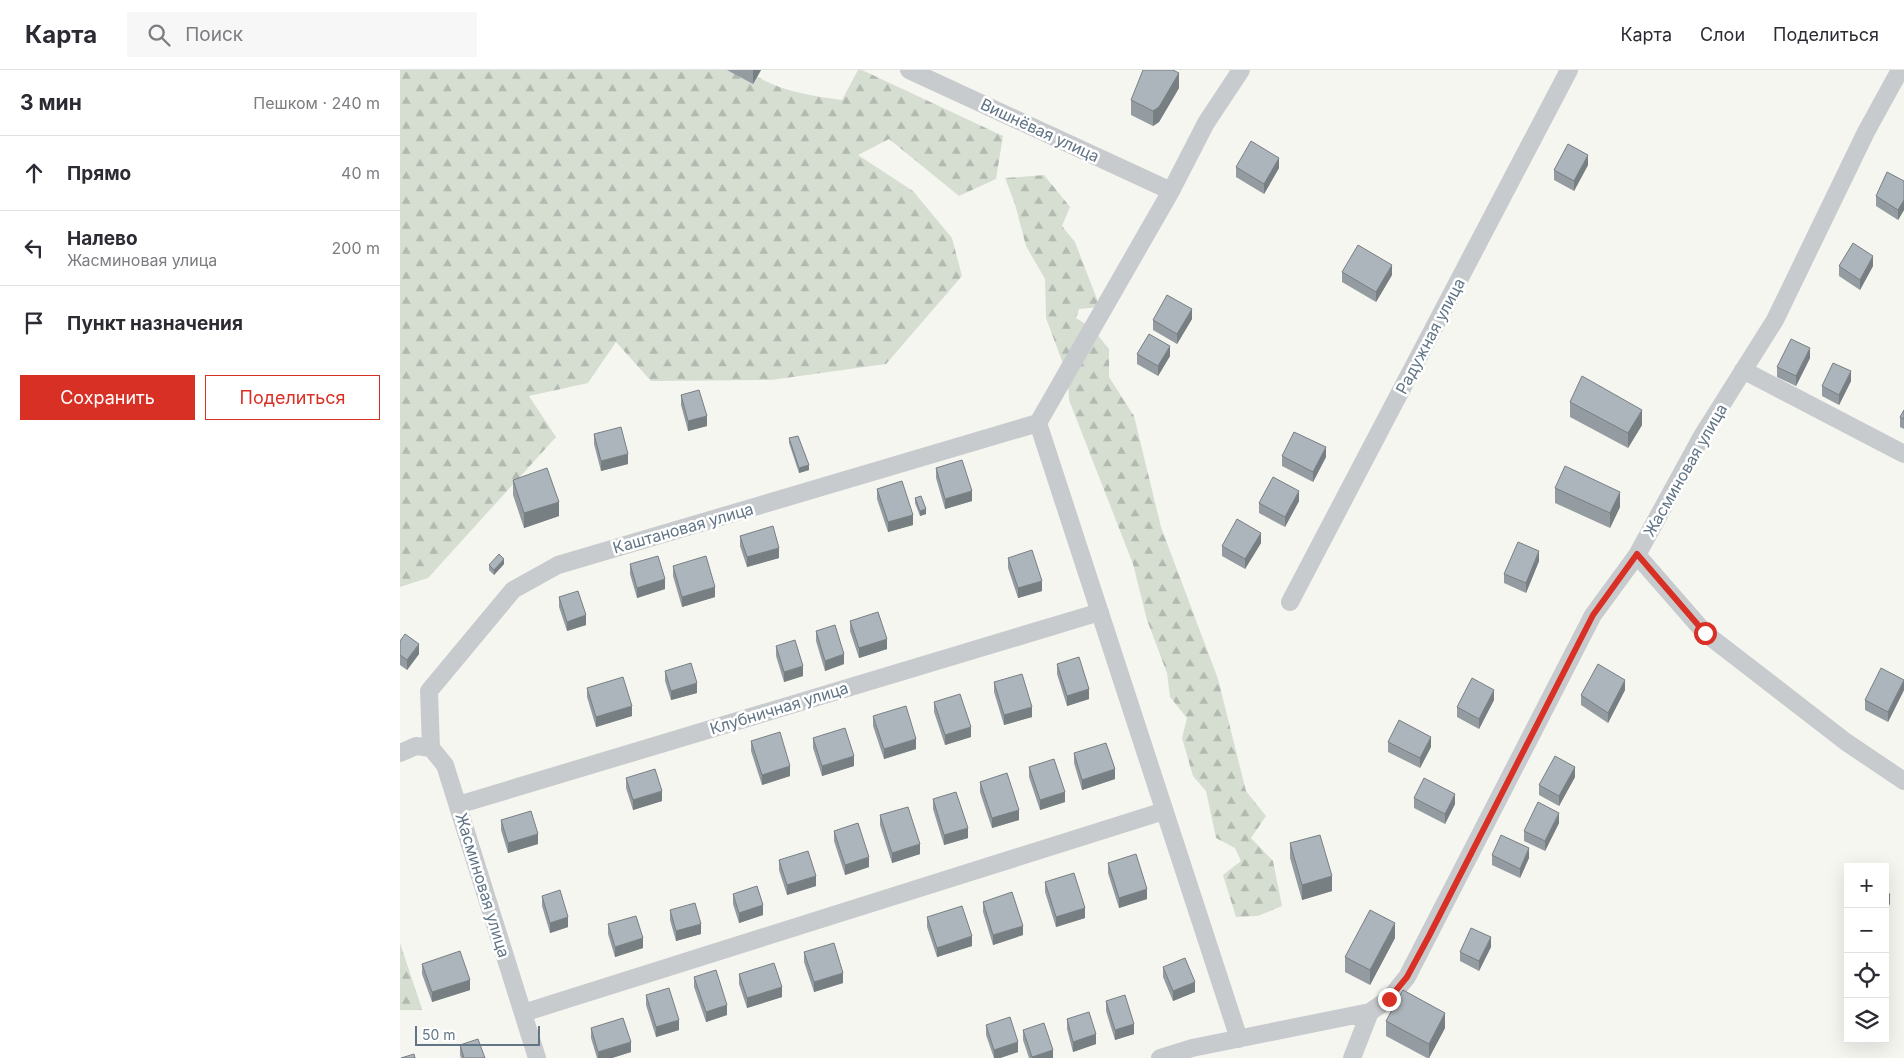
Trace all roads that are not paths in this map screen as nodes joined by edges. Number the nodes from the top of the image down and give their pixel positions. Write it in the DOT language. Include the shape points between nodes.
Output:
graph roads {
  1 [pos="909,70"];
  2 [pos="1241,70"];
  3 [pos="1569,70"];
  4 [pos="1900,70"];
  5 [pos="1171,191"];
  6 [pos="1743,370"];
  7 [pos="1038,423"];
  8 [pos="1904,454"];
  9 [pos="1637,554"];
  10 [pos="1290,602"];
  11 [pos="1100,612"];
  12 [pos="430,748"];
  13 [pos="400,753"];
  14 [pos="1904,782"];
  15 [pos="458,805"];
  16 [pos="1164,811"];
  17 [pos="1370,1012"];
  18 [pos="523,1013"];
  19 [pos="1239,1039"];
  20 [pos="537,1058"];
  21 [pos="1160,1058"];
  22 [pos="1352,1058"];
  1 -- 5 [label="street, Вишнёвая улица"];
  2 -- 5 [label="street" via="1206,123"];
  3 -- 10 [label="street, Радужная улица"];
  4 -- 6 [label="street, Жасминовая улица" via="1866,132 1775,320"];
  5 -- 7 [label="street"];
  6 -- 8 [label="street"];
  6 -- 9 [label="street, Жасминовая улица" via="1702,436"];
  7 -- 11 [label="street"];
  7 -- 12 [label="street, Каштановая улица" via="558,565 513,590 429,691"];
  9 -- 14 [label="street" via="1705,633 1846,742"];
  9 -- 17 [label="street, Жасминовая улица" via="1593,615 1407,977 1389,999"];
  11 -- 15 [label="street, Клубничная улица"];
  11 -- 16 [label="street"];
  12 -- 13 [label="street" via="416,746"];
  12 -- 15 [label="street, Жасминовая улица" via="445,765"];
  15 -- 18 [label="street, Жасминовая улица"];
  16 -- 18 [label="street"];
  16 -- 19 [label="street"];
  17 -- 19 [label="street, Жасминовая улица"];
  17 -- 22 [label="street"];
  18 -- 20 [label="street, Жасминовая улица"];
  19 -- 21 [label="street, Жасминовая улица"];
}
